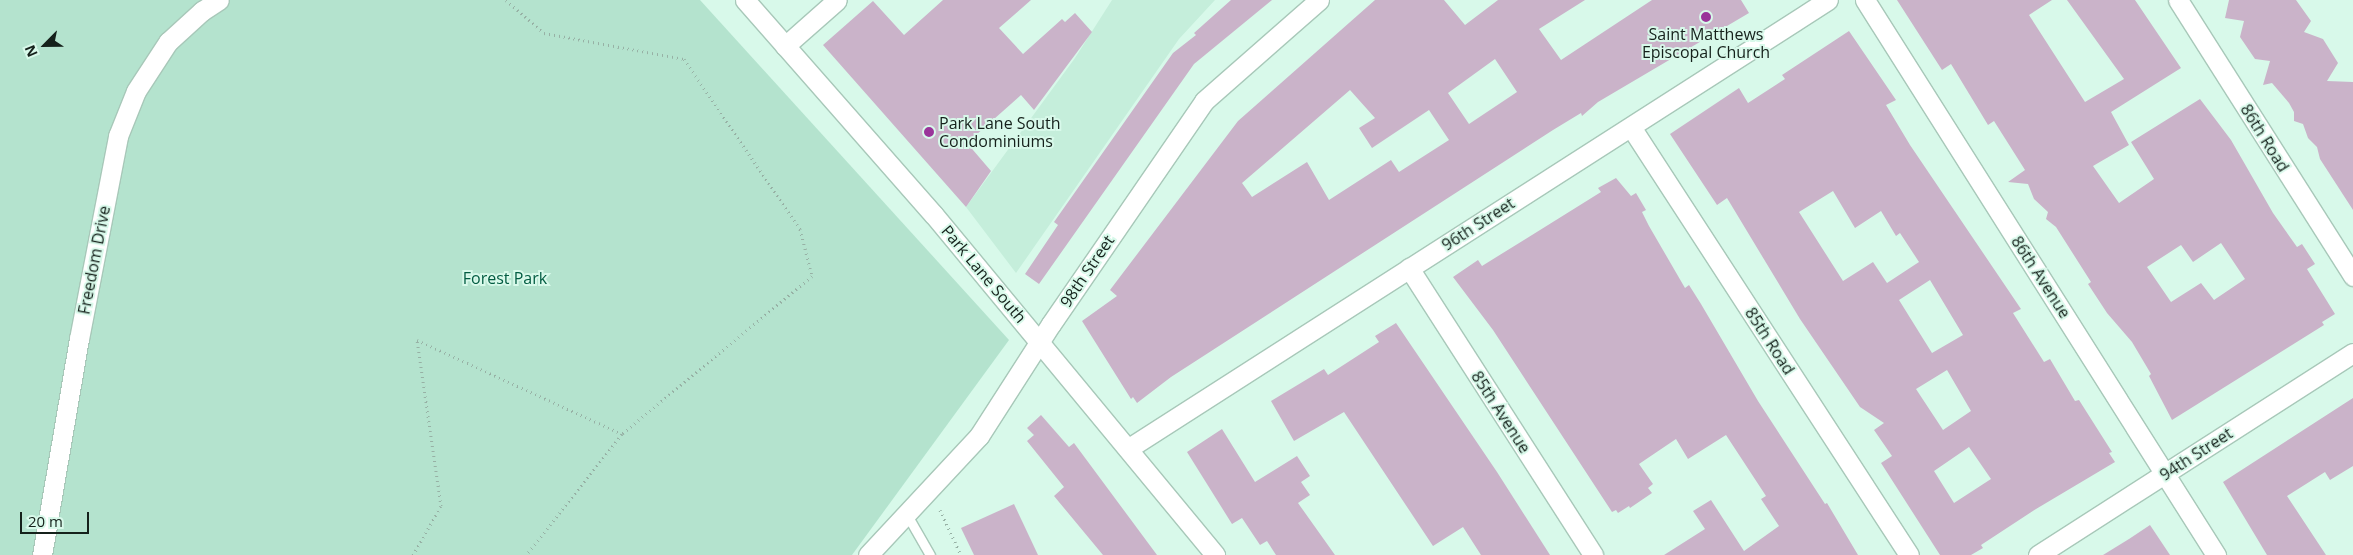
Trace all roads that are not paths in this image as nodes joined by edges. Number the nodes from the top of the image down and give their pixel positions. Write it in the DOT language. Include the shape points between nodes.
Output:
graph roads {
  1 [pos="218,0"];
  2 [pos="745,0"];
  3 [pos="837,0"];
  4 [pos="1319,0"];
  5 [pos="1828,0"];
  6 [pos="1865,0"];
  7 [pos="2178,0"];
  8 [pos="785,46"];
  9 [pos="1631,126"];
  10 [pos="1409,268"];
  11 [pos="2353,276"];
  12 [pos="1040,342"];
  13 [pos="2353,353"];
  14 [pos="1129,448"];
  15 [pos="2166,473"];
  16 [pos="907,515"];
  17 [pos="42,555"];
  18 [pos="868,555"];
  19 [pos="930,555"];
  20 [pos="1215,555"];
  21 [pos="1593,555"];
  22 [pos="1909,555"];
  23 [pos="2038,555"];
  24 [pos="2216,555"];
  1 -- 17 [label="street, Freedom Drive" via="168,42 136,91 118,136 78,339"];
  2 -- 8 [label="street, Park Lane South"];
  3 -- 8 [label="street"];
  4 -- 12 [label="street, 98th Street" via="1204,101"];
  5 -- 9 [label="street, 96th Street"];
  6 -- 15 [label="street, 86th Avenue"];
  7 -- 11 [label="street, 86th Road"];
  8 -- 12 [label="street, Park Lane South" via="934,215"];
  9 -- 10 [label="street, 96th Street"];
  9 -- 22 [label="street, 85th Road"];
  10 -- 14 [label="street, 96th Street"];
  10 -- 21 [label="street, 85th Avenue"];
  12 -- 14 [label="street, Park Lane South"];
  12 -- 16 [label="street, 98th Street" via="979,436"];
  13 -- 15 [label="street, 94th Street"];
  14 -- 20 [label="street, Park Lane South"];
  15 -- 23 [label="street, 94th Street"];
  15 -- 24 [label="street, 86th Avenue"];
  16 -- 18 [label="street, 98th Street"];
  16 -- 19 [label="lane"];
}
